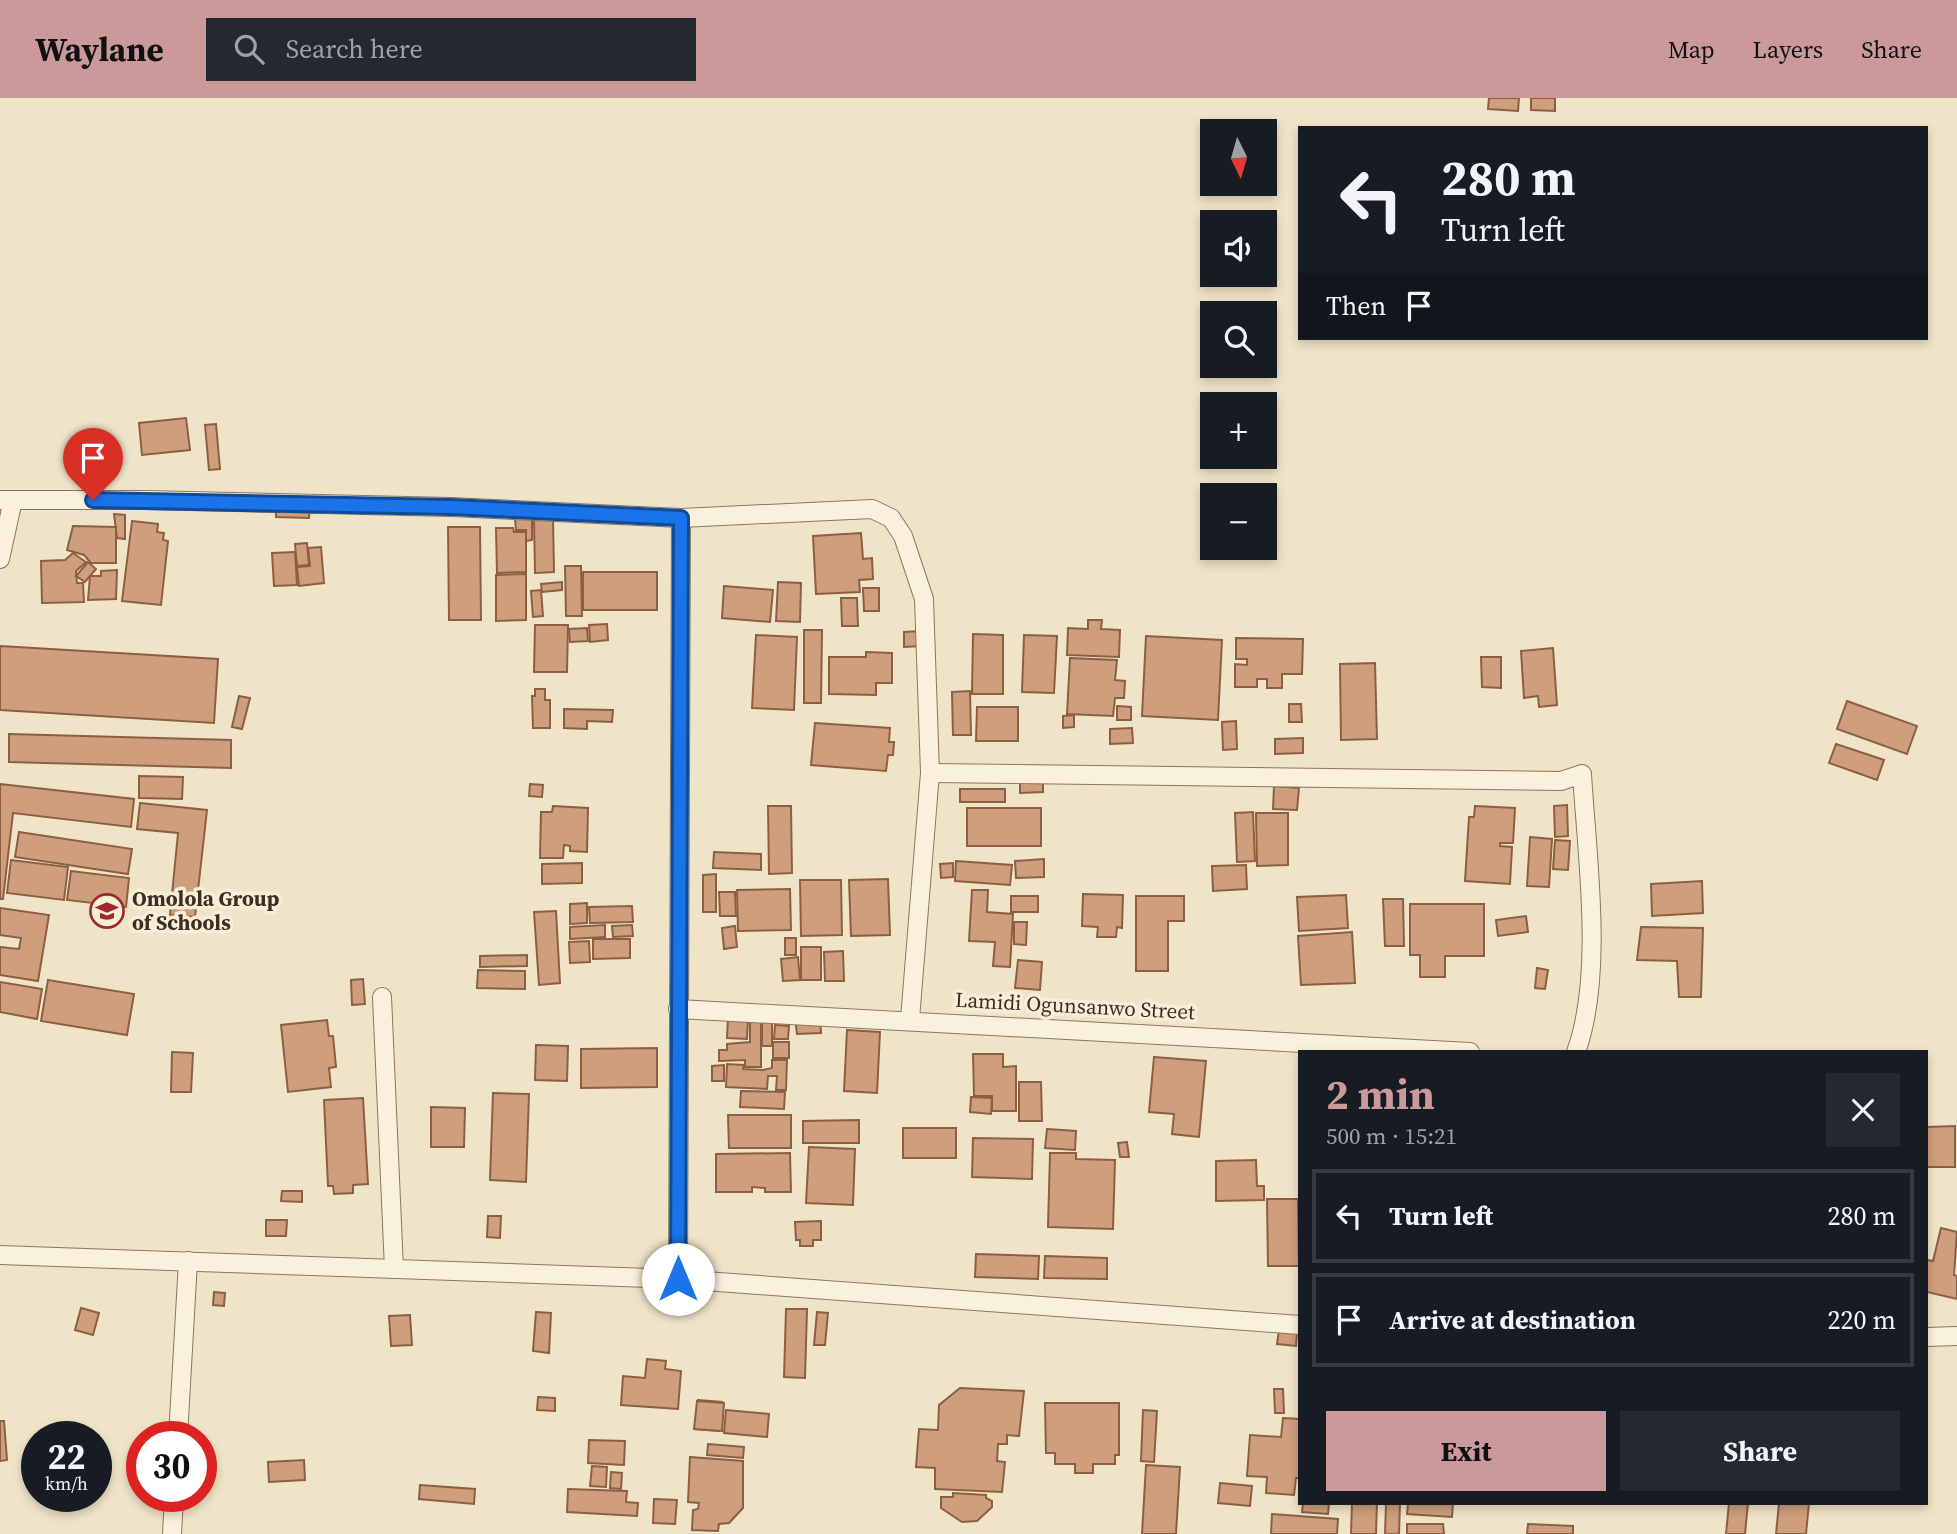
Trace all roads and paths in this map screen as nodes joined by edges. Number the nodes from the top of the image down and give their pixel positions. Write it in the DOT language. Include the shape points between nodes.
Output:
graph roads {
  1 [pos="6,500"];
  2 [pos="681,518"];
  3 [pos="0,559"];
  4 [pos="930,774"];
  5 [pos="383,997"];
  6 [pos="678,1009"];
  7 [pos="910,1020"];
  8 [pos="1435,1050"];
  9 [pos="1577,1050"];
  10 [pos="0,1255"];
  11 [pos="188,1261"];
  12 [pos="394,1269"];
  13 [pos="678,1279"];
  14 [pos="1298,1325"];
  15 [pos="1957,1336"];
  16 [pos="1928,1337"];
  17 [pos="179,1421"];
  18 [pos="173,1512"];
  19 [pos="172,1534"];
  1 -- 2 [label="street" via="451,507"];
  1 -- 3 [label="street"];
  2 -- 4 [label="street" via="872,509 891,518 903,536 924,599"];
  2 -- 6 [label="street"];
  4 -- 7 [label="street"];
  4 -- 9 [label="street" via="1561,781 1582,774 1591,939 1586,1026"];
  5 -- 12 [label="street"];
  6 -- 7 [label="street, Lamidi Ogunsanwo Street"];
  6 -- 13 [label="street"];
  7 -- 8 [label="street, Lamidi Ogunsanwo Street"];
  10 -- 11 [label="street"];
  11 -- 12 [label="street"];
  11 -- 17 [label="street"];
  12 -- 13 [label="street"];
  13 -- 14 [label="street"];
  15 -- 16 [label="street"];
  18 -- 19 [label="street"];
}
